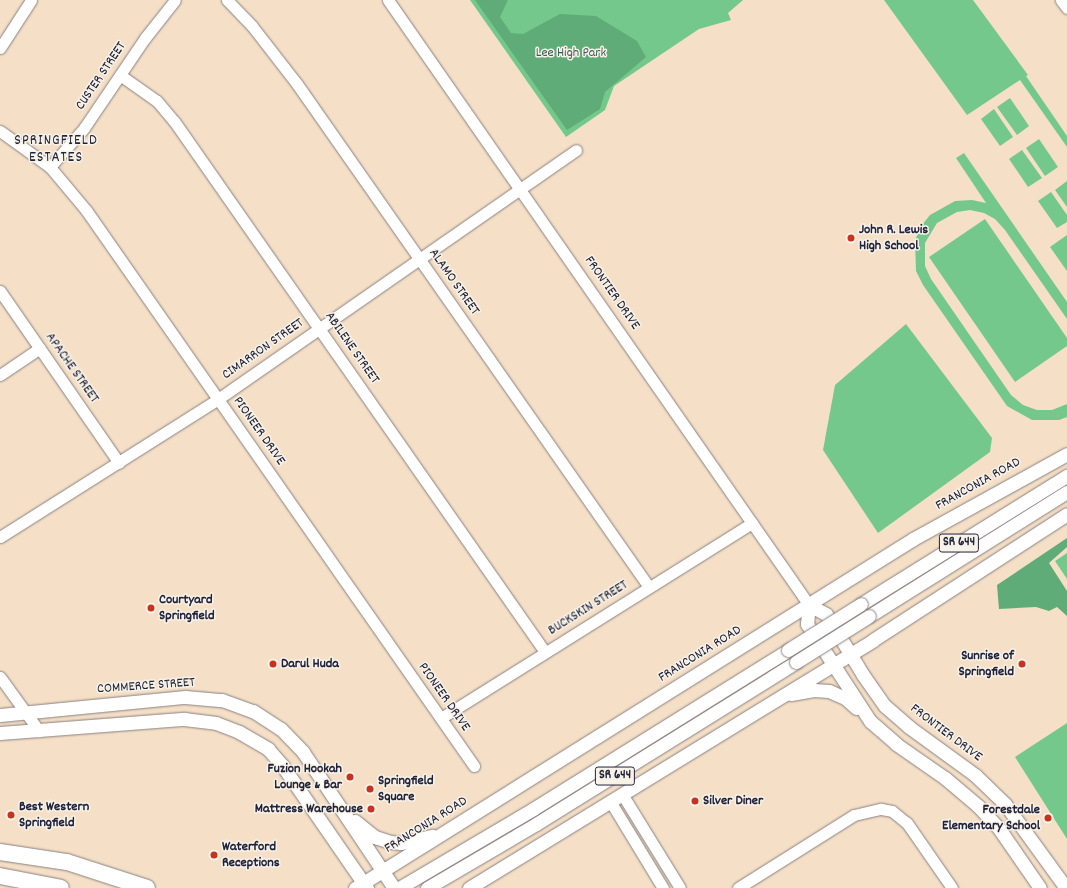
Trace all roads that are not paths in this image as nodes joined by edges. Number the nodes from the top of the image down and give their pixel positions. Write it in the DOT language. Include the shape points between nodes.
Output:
graph roads {
  1 [pos="31,0"];
  2 [pos="175,0"];
  3 [pos="227,0"];
  4 [pos="388,0"];
  5 [pos="1061,0"];
  6 [pos="1067,8"];
  7 [pos="0,48"];
  8 [pos="120,75"];
  9 [pos="0,131"];
  10 [pos="576,150"];
  11 [pos="50,167"];
  12 [pos="520,189"];
  13 [pos="419,258"];
  14 [pos="0,291"];
  15 [pos="320,328"];
  16 [pos="40,348"];
  17 [pos="0,375"];
  18 [pos="218,399"];
  19 [pos="1067,454"];
  20 [pos="118,463"];
  21 [pos="1067,476"];
  22 [pos="1067,492"];
  23 [pos="1067,514"];
  24 [pos="752,523"];
  25 [pos="0,537"];
  26 [pos="649,587"];
  27 [pos="809,605"];
  28 [pos="545,652"];
  29 [pos="850,654"];
  30 [pos="832,665"];
  31 [pos="0,677"];
  32 [pos="783,695"];
  33 [pos="27,712"];
  34 [pos="0,714"];
  35 [pos="441,718"];
  36 [pos="870,721"];
  37 [pos="39,731"];
  38 [pos="0,733"];
  39 [pos="474,766"];
  40 [pos="622,794"];
  41 [pos="610,801"];
  42 [pos="343,810"];
  43 [pos="443,834"];
  44 [pos="0,852"];
  45 [pos="383,871"];
  46 [pos="0,876"];
  47 [pos="362,886"];
  48 [pos="429,887"];
  49 [pos="61,888"];
  50 [pos="147,888"];
  51 [pos="394,888"];
  52 [pos="399,888"];
  53 [pos="469,888"];
  54 [pos="664,888"];
  55 [pos="680,888"];
  56 [pos="738,888"];
  57 [pos="952,888"];
  58 [pos="1040,888"];
  59 [pos="1066,888"];
  1 -- 7 [label="street"];
  2 -- 8 [label="street, CUSTER STREET"];
  3 -- 13 [label="street, ALAMO STREET" via="297,84"];
  4 -- 12 [label="street, FRONTIER DRIVE"];
  5 -- 6 [label="street"];
  8 -- 11 [label="street, CUSTER STREET" via="84,128"];
  8 -- 15 [label="street, ABILENE STREET" via="157,102 174,120"];
  9 -- 11 [label="street, PIONEER DRIVE"];
  10 -- 12 [label="street, CIMARRON STREET"];
  11 -- 18 [label="street, PIONEER DRIVE" via="86,210"];
  12 -- 13 [label="street, CIMARRON STREET"];
  12 -- 24 [label="street, FRONTIER DRIVE"];
  13 -- 15 [label="street, CIMARRON STREET"];
  13 -- 26 [label="street, ALAMO STREET"];
  14 -- 16 [label="street, APACHE STREET"];
  15 -- 18 [label="street, CIMARRON STREET"];
  15 -- 28 [label="street, ABILENE STREET"];
  16 -- 17 [label="street"];
  16 -- 20 [label="street, APACHE STREET"];
  18 -- 20 [label="street, CIMARRON STREET"];
  18 -- 35 [label="street, PIONEER DRIVE"];
  19 -- 27 [label="main road, FRANCONIA ROAD" via="936,525"];
  20 -- 25 [label="street, CIMARRON STREET"];
  21 -- 52 [label="main road, SR 644, bridge"];
  22 -- 48 [label="main road, SR 644, bridge" via="543,820"];
  23 -- 29 [label="main road"];
  24 -- 26 [label="street, BUCKSKIN STREET"];
  24 -- 27 [label="street, FRONTIER DRIVE"];
  26 -- 28 [label="street, BUCKSKIN STREET"];
  27 -- 29 [label="main road, FRONTIER DRIVE" via="826,614"];
  27 -- 30 [label="main road" via="808,624"];
  27 -- 43 [label="main road, FRANCONIA ROAD"];
  28 -- 35 [label="street, BUCKSKIN STREET"];
  29 -- 30 [label="main road"];
  29 -- 59 [label="main road, FRONTIER DRIVE" via="874,692 896,716 975,775 1005,804"];
  30 -- 32 [label="main road"];
  30 -- 36 [label="main road"];
  31 -- 33 [label="street"];
  32 -- 36 [label="main road" via="814,690 829,691 845,698"];
  32 -- 40 [label="main road"];
  33 -- 34 [label="main road, COMMERCE STREET"];
  33 -- 37 [label="street"];
  33 -- 42 [label="main road, COMMERCE STREET" via="185,697 238,704 268,719 292,739"];
  35 -- 39 [label="street, PIONEER DRIVE"];
  36 -- 58 [label="main road" via="978,806 1000,830"];
  37 -- 38 [label="main road"];
  37 -- 47 [label="main road" via="184,719 216,723 239,732 268,750 282,765"];
  40 -- 41 [label="main road"];
  40 -- 55 [label="street"];
  41 -- 53 [label="main road"];
  41 -- 54 [label="street"];
  42 -- 43 [label="main road" via="382,841 401,843"];
  42 -- 45 [label="main road, COMMERCE STREET"];
  43 -- 45 [label="main road, FRANCONIA ROAD"];
  44 -- 50 [label="highway" via="67,862"];
  45 -- 47 [label="main road, FRANCONIA ROAD"];
  45 -- 51 [label="main road, COMMERCE STREET"];
  46 -- 49 [label="highway"];
  56 -- 57 [label="street" via="854,815 881,809 892,811 907,823"];
}
